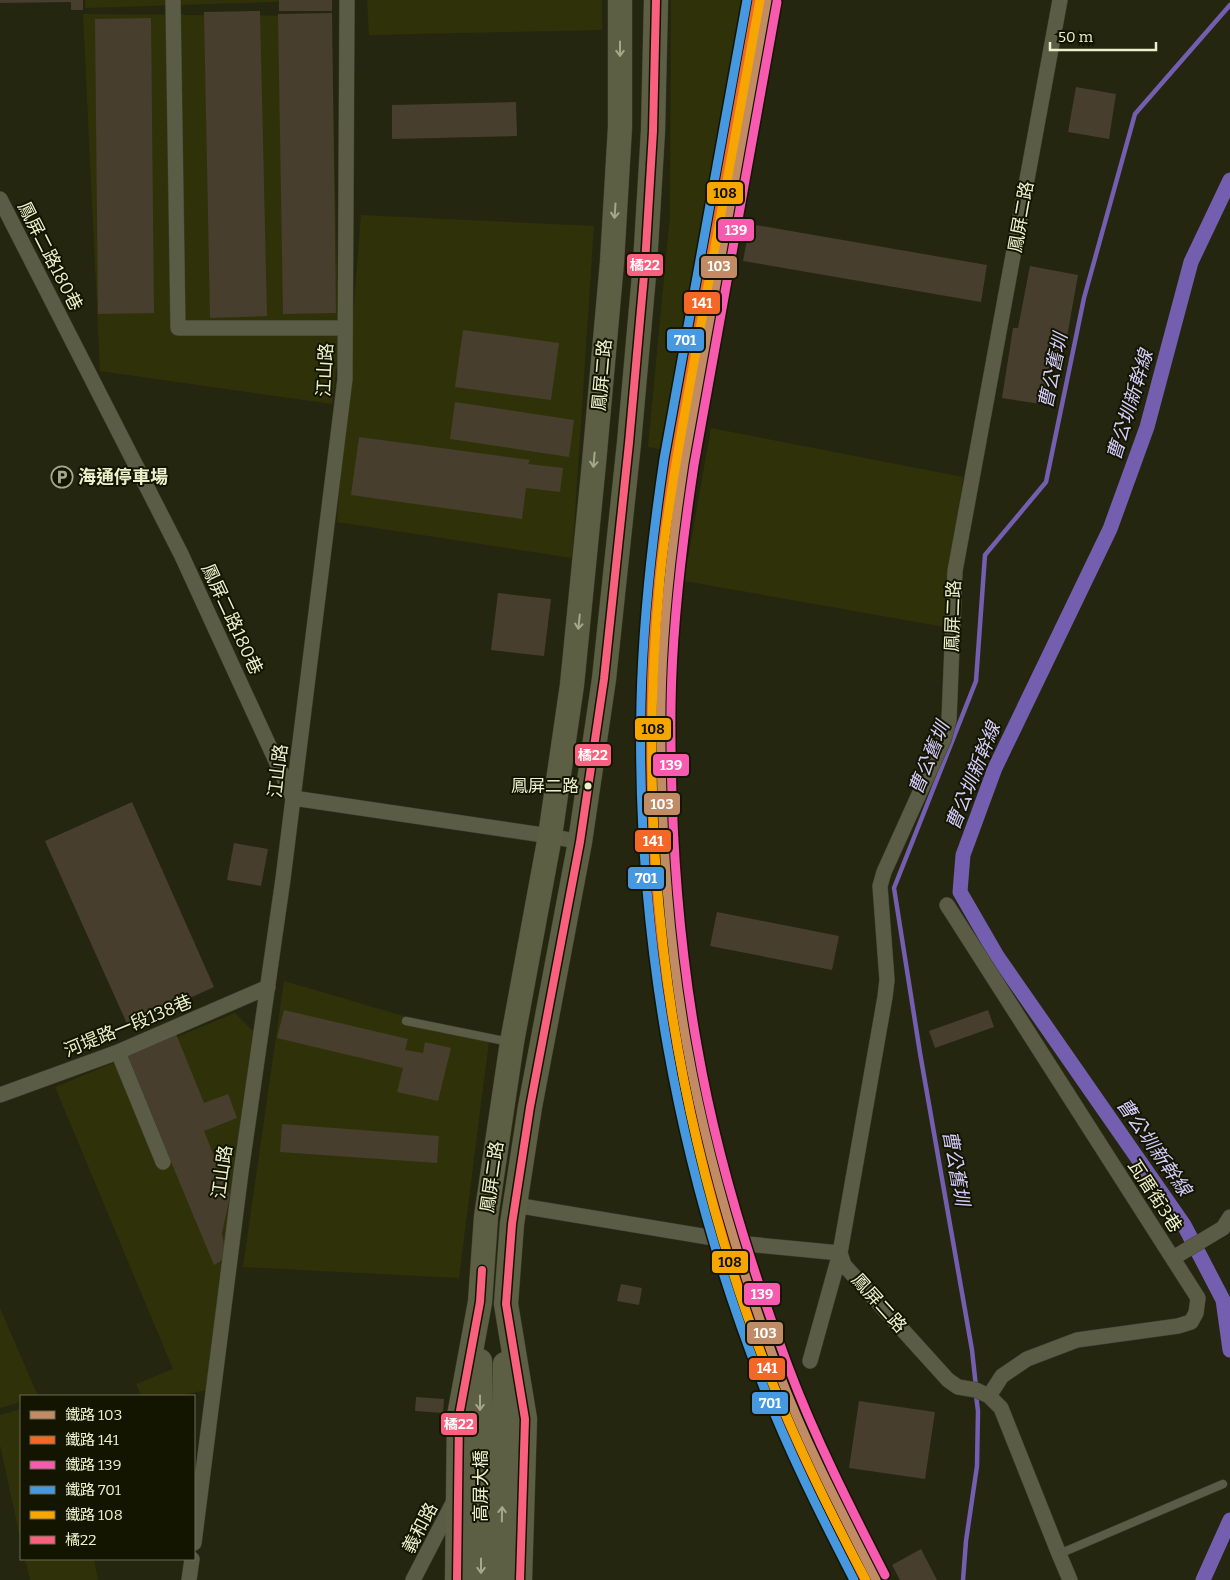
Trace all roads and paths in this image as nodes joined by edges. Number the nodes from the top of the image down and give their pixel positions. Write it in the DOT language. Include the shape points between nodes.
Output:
graph roads {
  1 [pos="173,0"];
  2 [pos="347,0"];
  3 [pos="620,0"];
  4 [pos="656,0"];
  5 [pos="1060,0"];
  6 [pos="0,199"];
  7 [pos="346,328"];
  8 [pos="597,427"];
  9 [pos="630,432"];
  10 [pos="293,798"];
  11 [pos="550,836"];
  12 [pos="580,842"];
  13 [pos="947,905"];
  14 [pos="268,986"];
  15 [pos="406,1022"];
  16 [pos="512,1042"];
  17 [pos="118,1052"];
  18 [pos="0,1095"];
  19 [pos="163,1162"];
  20 [pos="515,1205"];
  21 [pos="1230,1216"];
  22 [pos="720,1239"];
  23 [pos="747,1244"];
  24 [pos="840,1253"];
  25 [pos="1177,1256"];
  26 [pos="480,1302"];
  27 [pos="506,1304"];
  28 [pos="810,1361"];
  29 [pos="985,1394"];
  30 [pos="1223,1484"];
  31 [pos="459,1492"];
  32 [pos="195,1535"];
  33 [pos="1059,1554"];
  34 [pos="192,1560"];
  35 [pos="189,1580"];
  36 [pos="413,1580"];
  37 [pos="457,1580"];
  38 [pos="481,1580"];
  39 [pos="501,1580"];
  40 [pos="520,1580"];
  41 [pos="1070,1580"];
  1 -- 7 [label="street" via="178,328"];
  2 -- 7 [label="street, 江山路"];
  3 -- 8 [label="main road, 鳳屏二路, one-way" via="619,136 612,262"];
  4 -- 9 [label="main road, 鳳屏二路" via="645,264"];
  5 -- 24 [label="street, 鳳屏二路" via="955,571 949,720 944,739 880,886 887,980"];
  6 -- 10 [label="street, 鳳屏二路180巷" via="181,554"];
  7 -- 10 [label="street, 江山路" via="345,379"];
  8 -- 9 [label="main road"];
  8 -- 11 [label="main road, 鳳屏二路, one-way" via="572,685"];
  9 -- 12 [label="main road, 鳳屏二路" via="604,680"];
  10 -- 11 [label="street"];
  10 -- 14 [label="street, 江山路"];
  11 -- 12 [label="street"];
  11 -- 16 [label="main road, 鳳屏二路"];
  12 -- 20 [label="main road, 鳳屏二路" via="530,1107"];
  13 -- 25 [label="street, 瓦厝街3巷"];
  14 -- 17 [label="street, 河堤路一段138巷"];
  14 -- 32 [label="street, 江山路"];
  15 -- 16 [label="lane"];
  16 -- 26 [label="main road, 鳳屏二路" via="486,1217"];
  17 -- 18 [label="street, 河堤路一段138巷"];
  17 -- 19 [label="street"];
  20 -- 22 [label="street"];
  20 -- 27 [label="main road, 鳳屏二路"];
  21 -- 25 [label="street" via="1223,1228"];
  23 -- 24 [label="street"];
  24 -- 28 [label="street"];
  24 -- 29 [label="street, 鳳屏二路" via="844,1265 948,1380 958,1387"];
  25 -- 29 [label="street, 瓦厝街3巷" via="1198,1298 1196,1313 1190,1322 1078,1340 1027,1359 1002,1376"];
  26 -- 31 [label="main road, 鳳屏二路" via="459,1416"];
  26 -- 38 [label="main road, 高屏大橋, one-way"];
  39 -- 27 [label="main road, 高屏大橋, one-way"];
  27 -- 40 [label="main road, 鳳屏二路" via="525,1419"];
  29 -- 33 [label="street" via="1001,1408"];
  30 -- 33 [label="lane"];
  31 -- 36 [label="street, 義和路"];
  31 -- 37 [label="main road, 鳳屏二路"];
  33 -- 41 [label="street"];
  34 -- 35 [label="street"];
}
